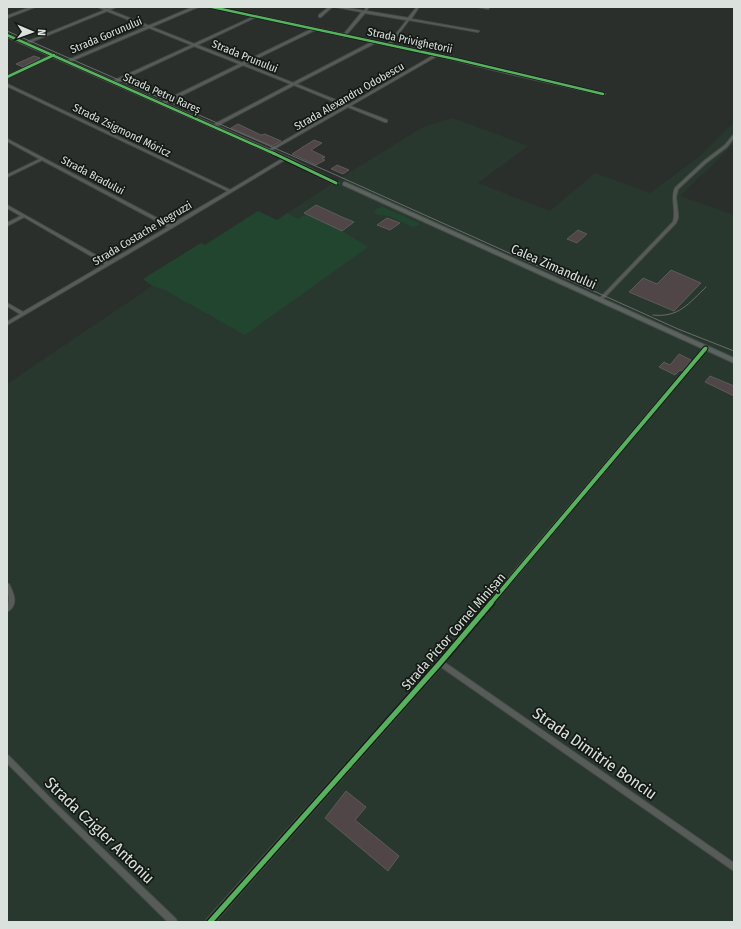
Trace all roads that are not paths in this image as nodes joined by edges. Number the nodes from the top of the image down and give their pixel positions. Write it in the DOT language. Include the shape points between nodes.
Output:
graph roads {
  1 [pos="34,7"];
  2 [pos="99,7"];
  3 [pos="115,7"];
  4 [pos="196,7"];
  5 [pos="212,7"];
  6 [pos="330,7"];
  7 [pos="337,7"];
  8 [pos="368,7"];
  9 [pos="418,7"];
  10 [pos="479,7"];
  11 [pos="488,8"];
  12 [pos="107,10"];
  13 [pos="364,12"];
  14 [pos="256,16"];
  15 [pos="320,16"];
  16 [pos="7,17"];
  17 [pos="408,20"];
  18 [pos="150,27"];
  19 [pos="314,29"];
  20 [pos="478,31"];
  21 [pos="7,35"];
  22 [pos="344,36"];
  23 [pos="374,42"];
  24 [pos="25,43"];
  25 [pos="195,45"];
  26 [pos="389,45"];
  27 [pos="437,55"];
  28 [pos="54,56"];
  29 [pos="68,61"];
  30 [pos="243,64"];
  31 [pos="7,77"];
  32 [pos="114,82"];
  33 [pos="294,84"];
  34 [pos="7,85"];
  35 [pos="603,94"];
  36 [pos="163,103"];
  37 [pos="349,106"];
  38 [pos="386,121"];
  39 [pos="214,126"];
  40 [pos="734,136"];
  41 [pos="7,140"];
  42 [pos="269,151"];
  43 [pos="286,158"];
  44 [pos="42,159"];
  45 [pos="309,169"];
  46 [pos="7,176"];
  47 [pos="230,191"];
  48 [pos="7,206"];
  49 [pos="23,216"];
  50 [pos="7,225"];
  51 [pos="171,227"];
  52 [pos="108,264"];
  53 [pos="600,300"];
  54 [pos="7,304"];
  55 [pos="23,314"];
  56 [pos="7,324"];
  57 [pos="706,348"];
  58 [pos="734,361"];
  59 [pos="7,586"];
  60 [pos="7,610"];
  61 [pos="440,663"];
  62 [pos="7,758"];
  63 [pos="734,866"];
  64 [pos="174,922"];
  65 [pos="210,922"];
  1 -- 16 [label="street"];
  2 -- 12 [label="street, Strada Prunului"];
  3 -- 12 [label="street"];
  4 -- 18 [label="street, Strada Gorunului"];
  5 -- 14 [label="street, Strada Privighetorii"];
  6 -- 15 [label="street"];
  7 -- 13 [label="street"];
  8 -- 13 [label="street"];
  9 -- 17 [label="street"];
  10 -- 11 [label="street"];
  12 -- 18 [label="street, Strada Prunului"];
  12 -- 24 [label="street"];
  13 -- 17 [label="street"];
  13 -- 22 [label="street"];
  14 -- 19 [label="street, Strada Privighetorii"];
  14 -- 25 [label="street"];
  17 -- 20 [label="street"];
  17 -- 26 [label="street"];
  18 -- 25 [label="street, Strada Prunului"];
  18 -- 29 [label="street, Strada Gorunului"];
  19 -- 22 [label="street, Strada Privighetorii"];
  19 -- 30 [label="street"];
  21 -- 24 [label="main road, Strada Petru Rareș"];
  22 -- 23 [label="street, Strada Privighetorii"];
  23 -- 26 [label="street, Strada Privighetorii"];
  23 -- 33 [label="street"];
  24 -- 28 [label="main road, Strada Petru Rareș"];
  25 -- 30 [label="street, Strada Prunului"];
  25 -- 32 [label="street"];
  26 -- 27 [label="street, Strada Privighetorii"];
  27 -- 35 [label="street, Strada Privighetorii"];
  27 -- 37 [label="street, Strada Alexandru Odobescu"];
  28 -- 29 [label="main road, Strada Petru Rareș"];
  28 -- 31 [label="street"];
  29 -- 32 [label="main road, Strada Petru Rareș"];
  30 -- 33 [label="street, Strada Prunului"];
  30 -- 36 [label="street"];
  32 -- 36 [label="main road, Strada Petru Rareș"];
  33 -- 37 [label="street, Strada Prunului"];
  33 -- 39 [label="street"];
  34 -- 47 [label="street, Strada Zsigmond Móricz"];
  36 -- 39 [label="main road, Strada Petru Rareș"];
  37 -- 38 [label="street, Strada Prunului"];
  37 -- 42 [label="street, Strada Alexandru Odobescu"];
  39 -- 42 [label="main road, Strada Petru Rareș"];
  40 -- 53 [label="street" via="676,189 674,193 677,218 674,224"];
  41 -- 44 [label="street, Strada Bradului"];
  42 -- 43 [label="main road, Strada Petru Rareș"];
  43 -- 45 [label="main road, Strada Petru Rareș"];
  43 -- 47 [label="street, Strada Costache Negruzzi"];
  44 -- 46 [label="street"];
  44 -- 51 [label="street, Strada Bradului"];
  45 -- 53 [label="main road, Calea Zimandului"];
  47 -- 51 [label="street, Strada Costache Negruzzi"];
  48 -- 49 [label="street"];
  49 -- 50 [label="street"];
  49 -- 52 [label="street"];
  51 -- 52 [label="street, Strada Costache Negruzzi"];
  52 -- 55 [label="street, Strada Costache Negruzzi"];
  53 -- 57 [label="main road, Calea Zimandului"];
  54 -- 55 [label="street"];
  55 -- 56 [label="street, Strada Costache Negruzzi"];
  57 -- 58 [label="main road, Calea Zimandului"];
  57 -- 61 [label="street, Strada Pictor Cornel Minișan"];
  59 -- 60 [label="street" via="12,604"];
  61 -- 63 [label="street, Strada Dimitrie Bonciu"];
  61 -- 65 [label="street, Strada Pictor Cornel Minișan"];
  62 -- 64 [label="street, Strada Czigler Antoniu"];
}
